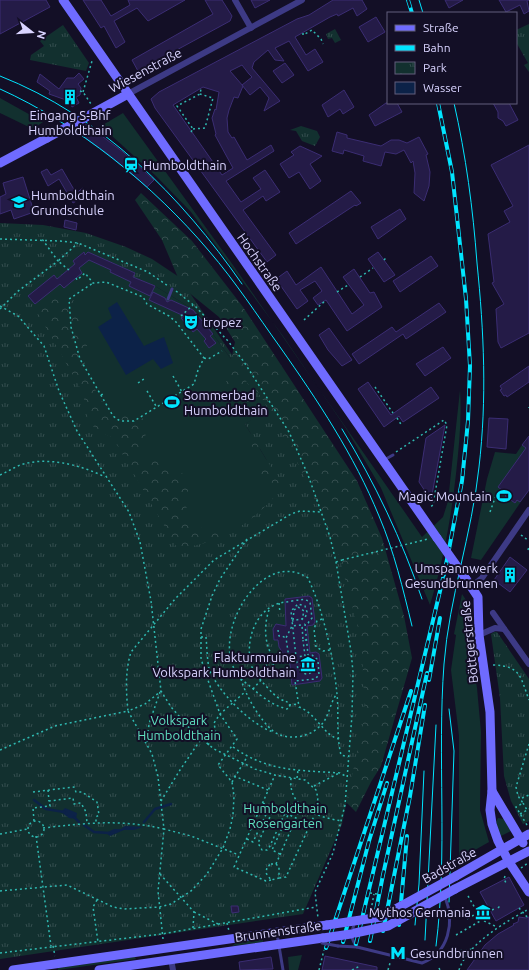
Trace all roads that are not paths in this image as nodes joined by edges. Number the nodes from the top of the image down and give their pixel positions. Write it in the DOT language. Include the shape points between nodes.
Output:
graph roads {
  1 [pos="62,0"];
  2 [pos="235,0"];
  3 [pos="302,0"];
  4 [pos="251,28"];
  5 [pos="128,94"];
  6 [pos="0,163"];
  7 [pos="172,289"];
  8 [pos="168,299"];
  9 [pos="393,455"];
  10 [pos="383,461"];
  11 [pos="529,510"];
  12 [pos="472,586"];
  13 [pos="493,613"];
  14 [pos="504,629"];
  15 [pos="479,635"];
  16 [pos="529,664"];
  17 [pos="492,791"];
  18 [pos="528,830"];
  19 [pos="520,839"];
  20 [pos="503,849"];
  21 [pos="529,855"];
  22 [pos="509,862"];
  23 [pos="438,886"];
  24 [pos="529,892"];
  25 [pos="445,897"];
  26 [pos="381,917"];
  27 [pos="356,922"];
  28 [pos="388,926"];
  29 [pos="277,932"];
  30 [pos="352,938"];
  31 [pos="320,940"];
  32 [pos="279,946"];
  33 [pos="357,947"];
  34 [pos="169,949"];
  35 [pos="141,952"];
  36 [pos="171,959"];
  37 [pos="143,964"];
  38 [pos="13,970"];
  39 [pos="99,970"];
  40 [pos="173,970"];
  41 [pos="283,970"];
  1 -- 5 [label="street, Hochstraße"];
  2 -- 4 [label="street"];
  3 -- 4 [label="street, Wiesenstraße"];
  4 -- 5 [label="street, Wiesenstraße"];
  5 -- 6 [label="street, Wiesenstraße, bridge"];
  5 -- 10 [label="street, Hochstraße"];
  7 -- 8 [label="lane"];
  9 -- 10 [label="lane"];
  10 -- 12 [label="street, Hochstraße, bridge" via="433,539"];
  11 -- 12 [label="street, Böttgerstraße" via="482,578"];
  12 -- 15 [label="street, Böttgerstraße" via="478,597"];
  13 -- 14 [label="street"];
  14 -- 15 [label="street" via="494,628"];
  14 -- 16 [label="street"];
  15 -- 17 [label="street, Böttgerstraße" via="490,712"];
  17 -- 19 [label="street, Böttgerstraße"];
  17 -- 20 [label="street, Böttgerstraße" via="492,824"];
  18 -- 19 [label="street, Badstraße"];
  19 -- 20 [label="street, Badstraße"];
  19 -- 21 [label="street, Böttgerstraße"];
  20 -- 22 [label="street, Böttgerstraße"];
  20 -- 23 [label="street, Badstraße, bridge"];
  21 -- 22 [label="street, Badstraße"];
  22 -- 24 [label="street, Böttgerstraße"];
  22 -- 25 [label="street, Badstraße, bridge" via="455,889"];
  23 -- 25 [label="lane, bridge"];
  23 -- 26 [label="street, Badstraße, bridge"];
  25 -- 28 [label="street, Badstraße, bridge"];
  25 -- 33 [label="lane" via="450,924 444,945 440,952 426,961 417,962"];
  26 -- 27 [label="street, Brunnenstraße, bridge"];
  27 -- 29 [label="street, Brunnenstraße, bridge"];
  27 -- 30 [label="lane"];
  28 -- 30 [label="street, Brunnenstraße, bridge"];
  29 -- 32 [label="lane"];
  29 -- 34 [label="street, Brunnenstraße"];
  30 -- 31 [label="street, Brunnenstraße, bridge"];
  30 -- 33 [label="lane"];
  31 -- 32 [label="street, Brunnenstraße"];
  31 -- 33 [label="lane, bridge" via="338,946"];
  32 -- 36 [label="street, Brunnenstraße"];
  32 -- 41 [label="lane"];
  34 -- 35 [label="street, Brunnenstraße"];
  34 -- 36 [label="street"];
  35 -- 37 [label="street"];
  35 -- 38 [label="street, Brunnenstraße"];
  36 -- 37 [label="street, Brunnenstraße"];
  36 -- 40 [label="street"];
  37 -- 39 [label="street, Brunnenstraße"];
}
